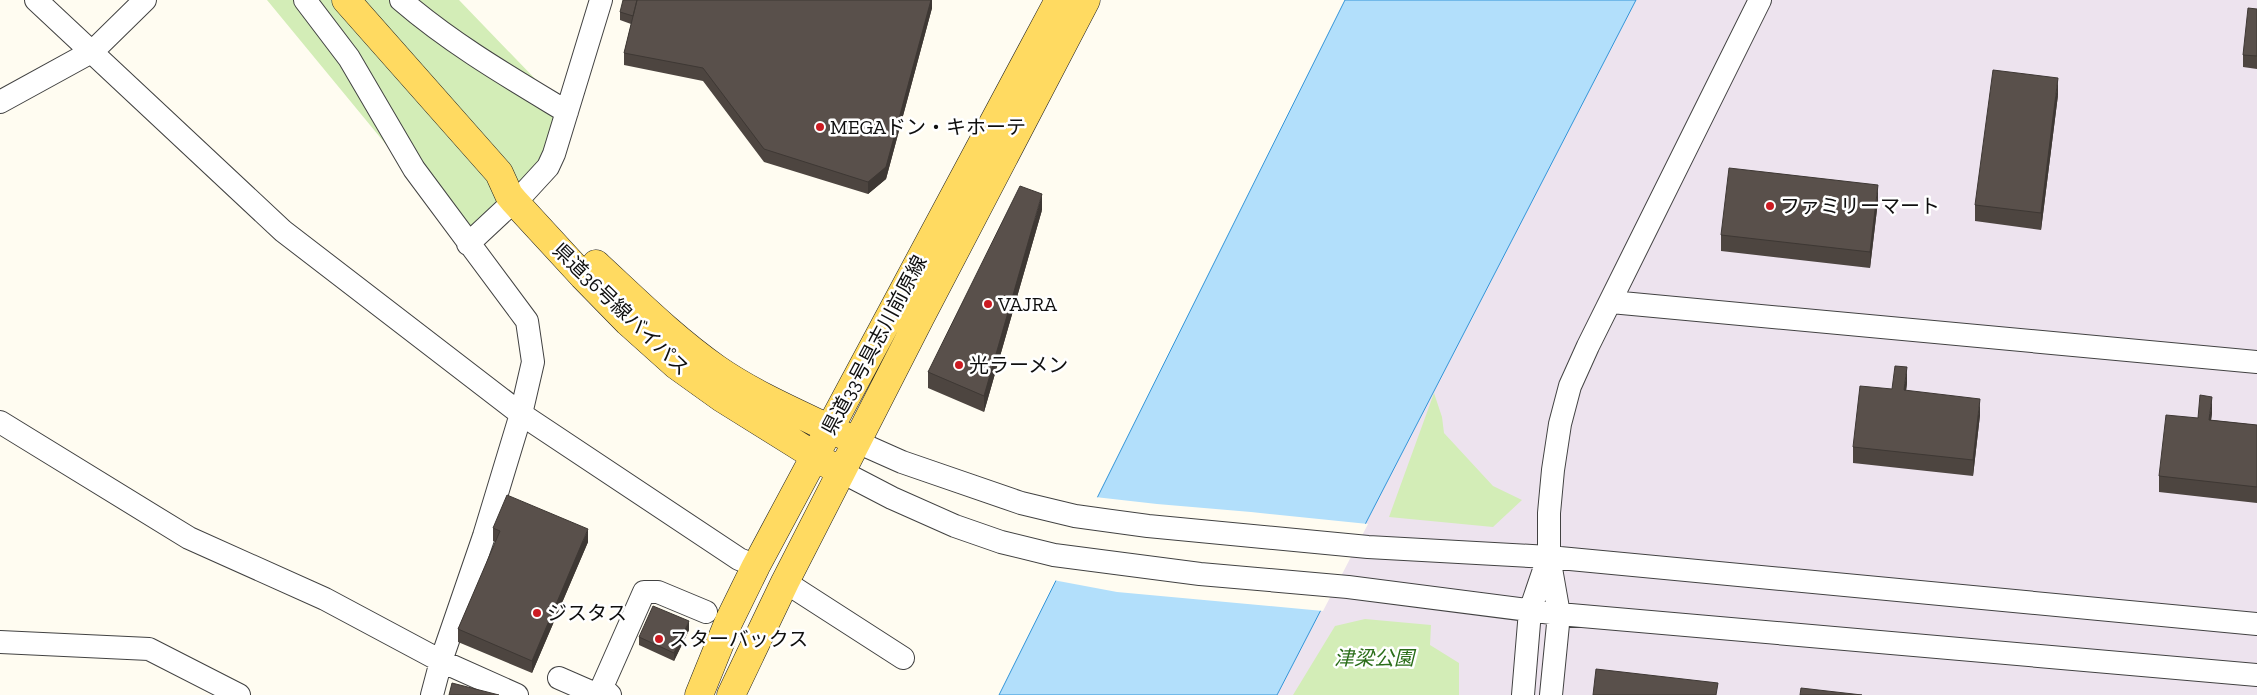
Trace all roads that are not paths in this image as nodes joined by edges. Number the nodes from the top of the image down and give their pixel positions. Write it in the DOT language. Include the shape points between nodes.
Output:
graph roads {
  1 [pos="36,0"];
  2 [pos="145,0"];
  3 [pos="305,0"];
  4 [pos="346,0"];
  5 [pos="401,0"];
  6 [pos="601,0"];
  7 [pos="1059,0"];
  8 [pos="1086,0"];
  9 [pos="1760,0"];
  10 [pos="93,51"];
  11 [pos="0,102"];
  12 [pos="566,112"];
  13 [pos="514,188"];
  14 [pos="468,244"];
  15 [pos="1611,302"];
  16 [pos="2257,362"];
  17 [pos="521,414"];
  18 [pos="0,422"];
  19 [pos="830,429"];
  20 [pos="857,442"];
  21 [pos="815,457"];
  22 [pos="842,472"];
  23 [pos="1549,557"];
  24 [pos="756,566"];
  25 [pos="785,582"];
  26 [pos="1530,611"];
  27 [pos="706,612"];
  28 [pos="1559,614"];
  29 [pos="2257,624"];
  30 [pos="0,642"];
  31 [pos="903,658"];
  32 [pos="441,661"];
  33 [pos="2257,675"];
  34 [pos="559,678"];
  35 [pos="239,695"];
  36 [pos="432,695"];
  37 [pos="517,695"];
  38 [pos="598,695"];
  39 [pos="610,695"];
  40 [pos="699,695"];
  41 [pos="731,695"];
  42 [pos="1522,695"];
  43 [pos="1551,695"];
  1 -- 10 [label="street"];
  2 -- 10 [label="street"];
  3 -- 14 [label="street" via="349,58 414,169"];
  4 -- 13 [label="main road, 県道36号線バイパス"];
  5 -- 12 [label="street" via="475,57"];
  6 -- 12 [label="street"];
  7 -- 19 [label="main road, 県道33号具志川前原線"];
  8 -- 20 [label="main road, 県道33号具志川前原線"];
  9 -- 15 [label="street"];
  10 -- 11 [label="street"];
  10 -- 17 [label="street" via="283,231"];
  12 -- 13 [label="street" via="548,167"];
  13 -- 14 [label="street"];
  13 -- 19 [label="main road, 県道36号線バイパス" via="652,317 718,370"];
  13 -- 21 [label="main road, 県道36号線バイパス" via="609,302 676,365"];
  14 -- 17 [label="street" via="527,321 533,362"];
  15 -- 16 [label="street"];
  15 -- 23 [label="street" via="1570,386 1560,424 1549,513"];
  17 -- 24 [label="street" via="739,559"];
  17 -- 32 [label="street"];
  18 -- 32 [label="street" via="189,538 325,599"];
  19 -- 20 [label="main road, 県道36号線バイパス"];
  19 -- 21 [label="main road, 県道33号具志川前原線"];
  20 -- 22 [label="main road, 県道33号具志川前原線"];
  20 -- 23 [label="street" via="971,488 1075,516 1368,547"];
  21 -- 22 [label="main road, 県道36号線バイパス"];
  21 -- 24 [label="main road, 県道33号具志川前原線"];
  22 -- 25 [label="main road, 県道33号具志川前原線"];
  22 -- 26 [label="street" via="955,526 1054,555 1181,572 1348,587"];
  23 -- 26 [label="street"];
  23 -- 28 [label="street"];
  23 -- 29 [label="street"];
  24 -- 40 [label="main road, 県道33号具志川前原線"];
  25 -- 31 [label="street"];
  25 -- 41 [label="main road, 県道33号具志川前原線"];
  26 -- 28 [label="street"];
  26 -- 42 [label="street"];
  27 -- 39 [label="street" via="658,592 644,592 602,687"];
  28 -- 33 [label="street"];
  28 -- 43 [label="street"];
  30 -- 35 [label="street" via="148,649"];
  32 -- 36 [label="street"];
  32 -- 37 [label="street"];
  34 -- 38 [label="street"];
}
